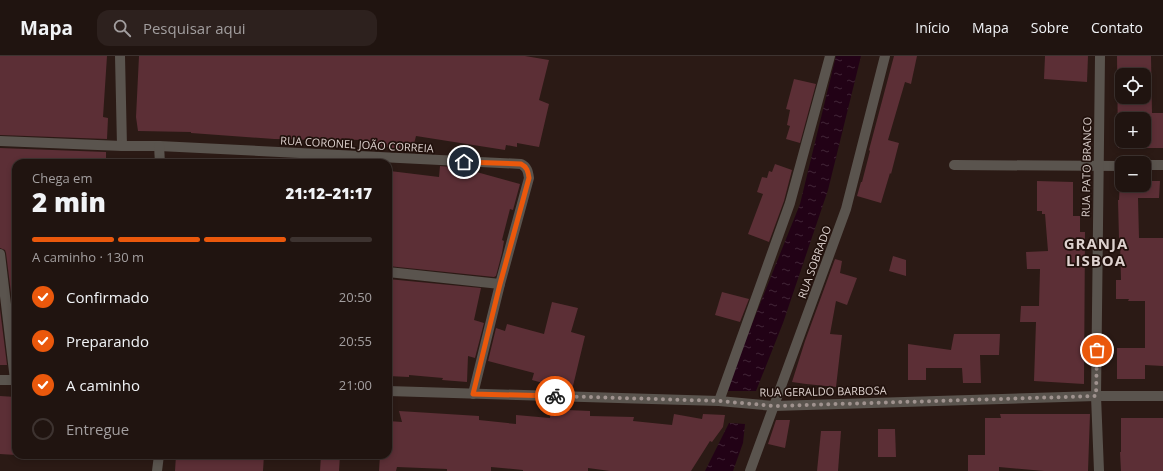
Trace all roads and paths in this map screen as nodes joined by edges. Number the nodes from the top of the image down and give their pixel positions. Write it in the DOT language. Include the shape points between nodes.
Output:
graph roads {
  1 [pos="120,56"];
  2 [pos="830,56"];
  3 [pos="884,56"];
  4 [pos="1100,56"];
  5 [pos="0,141"];
  6 [pos="122,146"];
  7 [pos="159,146"];
  8 [pos="160,159"];
  9 [pos="954,165"];
  10 [pos="1151,165"];
  11 [pos="1163,165"];
  12 [pos="1098,166"];
  13 [pos="1115,166"];
  14 [pos="0,254"];
  15 [pos="392,272"];
  16 [pos="500,284"];
  17 [pos="12,355"];
  18 [pos="0,380"];
  19 [pos="12,380"];
  20 [pos="392,391"];
  21 [pos="473,394"];
  22 [pos="1096,396"];
  23 [pos="1163,396"];
  24 [pos="720,401"];
  25 [pos="774,406"];
  26 [pos="158,459"];
  27 [pos="157,471"];
  28 [pos="750,471"];
  29 [pos="1099,471"];
  1 -- 6 [label="street"];
  2 -- 24 [label="street" via="790,203"];
  3 -- 25 [label="street, RUA SOBRADO" via="846,209"];
  4 -- 12 [label="street, RUA PATO BRANCO"];
  5 -- 6 [label="street, RUA CORONEL JOÃO CORREIA"];
  6 -- 7 [label="street, RUA CORONEL JOÃO CORREIA"];
  7 -- 8 [label="street"];
  7 -- 16 [label="street, RUA CORONEL JOÃO CORREIA" via="521,164 528,171 529,178"];
  9 -- 12 [label="street"];
  10 -- 11 [label="street"];
  12 -- 13 [label="street"];
  12 -- 22 [label="street, RUA PATO BRANCO"];
  14 -- 17 [label="street"];
  15 -- 16 [label="street"];
  16 -- 21 [label="street, RUA CORONEL JOÃO CORREIA"];
  18 -- 19 [label="street"];
  20 -- 21 [label="street, RUA GERALDO BARBOSA"];
  21 -- 24 [label="street, RUA GERALDO BARBOSA"];
  22 -- 23 [label="street, RUA GERALDO BARBOSA"];
  22 -- 25 [label="street, RUA GERALDO BARBOSA"];
  22 -- 29 [label="street, RUA PATO BRANCO"];
  24 -- 25 [label="street, RUA GERALDO BARBOSA"];
  25 -- 28 [label="street, RUA SOBRADO"];
  26 -- 27 [label="street"];
}
